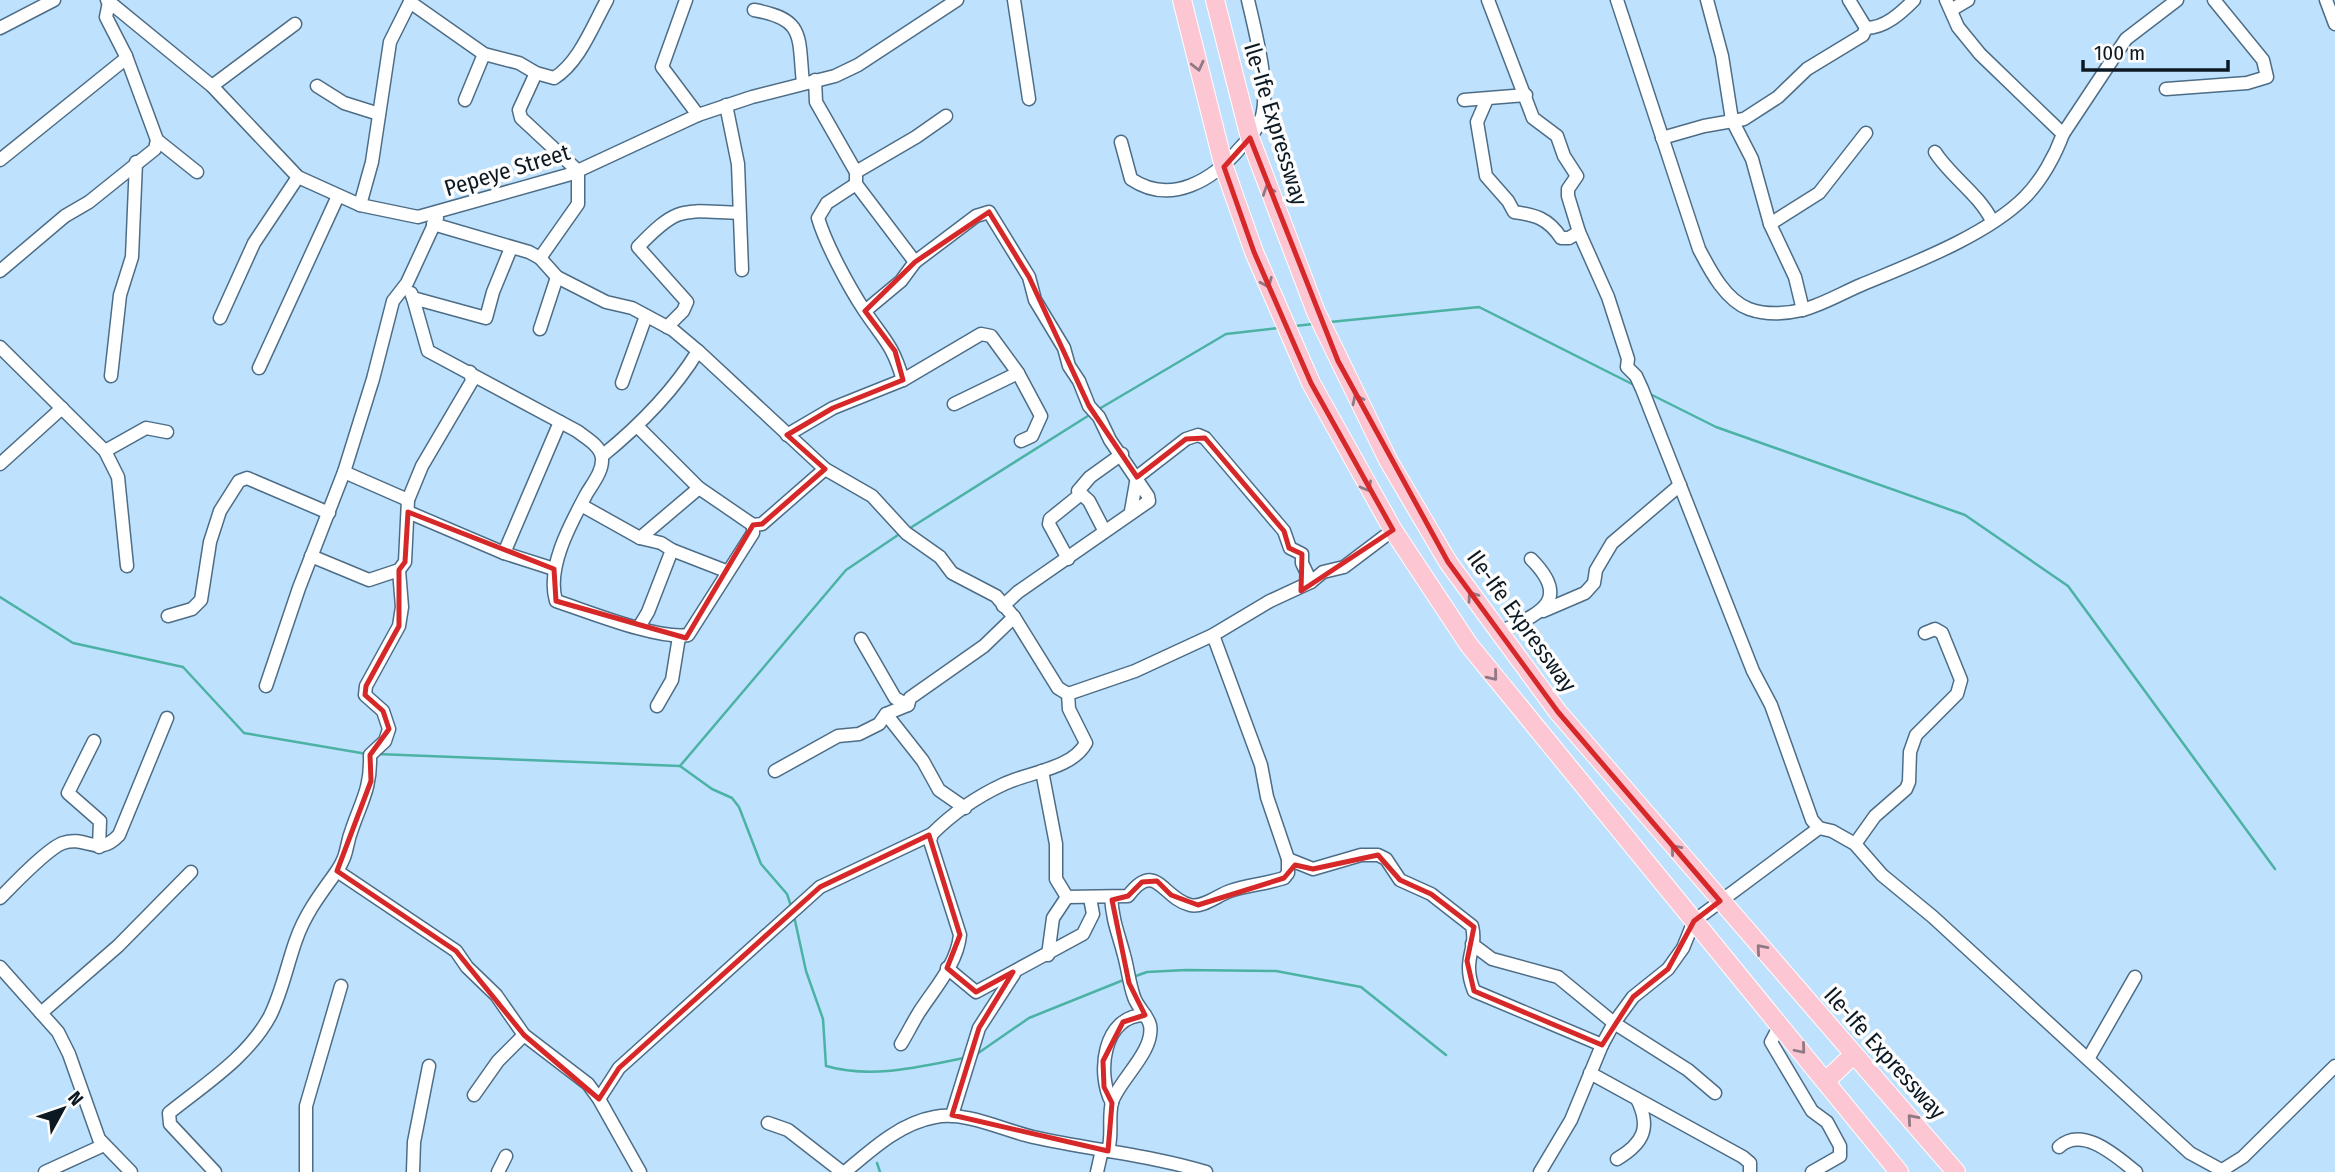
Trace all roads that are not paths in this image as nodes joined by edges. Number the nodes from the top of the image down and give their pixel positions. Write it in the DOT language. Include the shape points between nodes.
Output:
graph roads {
  1 [pos="54,0"];
  2 [pos="607,0"];
  3 [pos="686,0"];
  4 [pos="956,0"];
  5 [pos="1014,0"];
  6 [pos="1182,0"];
  7 [pos="1215,0"];
  8 [pos="1248,0"];
  9 [pos="1488,0"];
  10 [pos="1617,0"];
  11 [pos="1707,0"];
  12 [pos="1849,0"];
  13 [pos="1914,0"];
  14 [pos="1968,0"];
  15 [pos="2177,0"];
  16 [pos="2214,0"];
  17 [pos="2326,0"];
  18 [pos="108,1"];
  19 [pos="410,1"];
  20 [pos="1948,5"];
  21 [pos="754,10"];
  22 [pos="295,24"];
  23 [pos="2335,24"];
  24 [pos="0,28"];
  25 [pos="1866,28"];
  26 [pos="484,54"];
  27 [pos="125,56"];
  28 [pos="536,73"];
  29 [pos="809,82"];
  30 [pos="212,86"];
  31 [pos="317,86"];
  32 [pos="2166,89"];
  33 [pos="1526,95"];
  34 [pos="1029,99"];
  35 [pos="1487,99"];
  36 [pos="465,100"];
  37 [pos="1464,100"];
  38 [pos="726,104"];
  39 [pos="379,114"];
  40 [pos="698,115"];
  41 [pos="946,116"];
  42 [pos="1732,120"];
  43 [pos="1866,132"];
  44 [pos="2063,134"];
  45 [pos="1250,138"];
  46 [pos="1662,138"];
  47 [pos="157,140"];
  48 [pos="1121,142"];
  49 [pos="1935,152"];
  50 [pos="0,160"];
  51 [pos="136,162"];
  52 [pos="1224,167"];
  53 [pos="578,171"];
  54 [pos="197,172"];
  55 [pos="298,177"];
  56 [pos="856,178"];
  57 [pos="338,196"];
  58 [pos="360,205"];
  59 [pos="442,212"];
  60 [pos="739,213"];
  61 [pos="1992,221"];
  62 [pos="433,224"];
  63 [pos="1770,224"];
  64 [pos="1579,232"];
  65 [pos="511,248"];
  66 [pos="540,258"];
  67 [pos="915,262"];
  68 [pos="742,270"];
  69 [pos="0,271"];
  70 [pos="557,277"];
  71 [pos="407,283"];
  72 [pos="414,298"];
  73 [pos="1804,310"];
  74 [pos="865,311"];
  75 [pos="646,316"];
  76 [pos="220,318"];
  77 [pos="667,327"];
  78 [pos="540,329"];
  79 [pos="0,347"];
  80 [pos="698,351"];
  81 [pos="259,368"];
  82 [pos="470,372"];
  83 [pos="1018,373"];
  84 [pos="111,376"];
  85 [pos="903,380"];
  86 [pos="622,383"];
  87 [pos="954,404"];
  88 [pos="62,408"];
  89 [pos="560,422"];
  90 [pos="638,427"];
  91 [pos="167,432"];
  92 [pos="788,435"];
  93 [pos="1021,441"];
  94 [pos="105,451"];
  95 [pos="1122,454"];
  96 [pos="602,456"];
  97 [pos="0,464"];
  98 [pos="825,469"];
  99 [pos="344,472"];
  100 [pos="1137,477"];
  101 [pos="1680,485"];
  102 [pos="699,488"];
  103 [pos="1081,494"];
  104 [pos="581,505"];
  105 [pos="408,506"];
  106 [pos="329,513"];
  107 [pos="753,525"];
  108 [pos="1104,530"];
  109 [pos="1393,530"];
  110 [pos="640,538"];
  111 [pos="672,550"];
  112 [pos="504,553"];
  113 [pos="311,556"];
  114 [pos="1068,559"];
  115 [pos="1531,559"];
  116 [pos="127,566"];
  117 [pos="554,569"];
  118 [pos="399,570"];
  119 [pos="726,571"];
  120 [pos="1311,582"];
  121 [pos="1003,606"];
  122 [pos="1543,611"];
  123 [pos="168,616"];
  124 [pos="1014,617"];
  125 [pos="639,627"];
  126 [pos="1496,630"];
  127 [pos="1925,634"];
  128 [pos="1213,635"];
  129 [pos="679,637"];
  130 [pos="861,639"];
  131 [pos="1469,645"];
  132 [pos="266,686"];
  133 [pos="1069,694"];
  134 [pos="908,705"];
  135 [pos="657,706"];
  136 [pos="886,715"];
  137 [pos="167,718"];
  138 [pos="94,741"];
  139 [pos="775,771"];
  140 [pos="1042,771"];
  141 [pos="964,808"];
  142 [pos="1819,828"];
  143 [pos="932,834"];
  144 [pos="1855,844"];
  145 [pos="99,847"];
  146 [pos="1288,859"];
  147 [pos="337,871"];
  148 [pos="191,872"];
  149 [pos="1067,897"];
  150 [pos="1111,897"];
  151 [pos="0,898"];
  152 [pos="1090,898"];
  153 [pos="1720,901"];
  154 [pos="1695,921"];
  155 [pos="1472,944"];
  156 [pos="1048,955"];
  157 [pos="0,967"];
  158 [pos="947,968"];
  159 [pos="2135,977"];
  160 [pos="999,985"];
  161 [pos="341,986"];
  162 [pos="41,1013"];
  163 [pos="1145,1016"];
  164 [pos="1615,1023"];
  165 [pos="1780,1025"];
  166 [pos="524,1035"];
  167 [pos="901,1044"];
  168 [pos="1602,1045"];
  169 [pos="1853,1055"];
  170 [pos="2088,1059"];
  171 [pos="429,1066"];
  172 [pos="2335,1066"];
  173 [pos="1590,1073"];
  174 [pos="1827,1080"];
  175 [pos="1715,1093"];
  176 [pos="474,1095"];
  177 [pos="599,1098"];
  178 [pos="1637,1098"];
  179 [pos="1112,1103"];
  180 [pos="952,1115"];
  181 [pos="768,1123"];
  182 [pos="104,1145"];
  183 [pos="2059,1147"];
  184 [pos="1105,1150"];
  185 [pos="506,1156"];
  186 [pos="1617,1159"];
  187 [pos="44,1172"];
  188 [pos="131,1172"];
  189 [pos="215,1172"];
  190 [pos="306,1172"];
  191 [pos="412,1172"];
  192 [pos="498,1172"];
  193 [pos="640,1172"];
  194 [pos="843,1172"];
  195 [pos="1097,1172"];
  196 [pos="1206,1172"];
  197 [pos="1540,1172"];
  198 [pos="1751,1172"];
  199 [pos="1812,1172"];
  200 [pos="1899,1172"];
  201 [pos="1956,1172"];
  202 [pos="2136,1172"];
  203 [pos="2221,1172"];
  1 -- 24 [label="street"];
  2 -- 28 [label="street" via="563,72 554,78"];
  3 -- 40 [label="street" via="662,67"];
  4 -- 29 [label="street, Pepeye Street" via="858,65"];
  5 -- 34 [label="street"];
  6 -- 52 [label="highway, one-way"];
  7 -- 45 [label="highway, Ile-Ife Expressway"];
  8 -- 45 [label="street" via="1264,97 1262,118"];
  9 -- 33 [label="street"];
  10 -- 46 [label="street"];
  11 -- 42 [label="street" via="1721,48"];
  12 -- 25 [label="street"];
  13 -- 25 [label="street" via="1876,28"];
  14 -- 20 [label="street"];
  15 -- 44 [label="street" via="2126,39"];
  16 -- 32 [label="street" via="2263,60 2267,77 2247,83"];
  17 -- 23 [label="street"];
  18 -- 27 [label="street" via="106,17"];
  18 -- 30 [label="street, Pepeye Street"];
  19 -- 26 [label="street"];
  19 -- 39 [label="street" via="390,42"];
  20 -- 44 [label="street" via="1958,27 1986,61"];
  21 -- 29 [label="street" via="781,15 792,25"];
  22 -- 30 [label="street"];
  25 -- 42 [label="street" via="1863,35 1807,69 1763,109"];
  26 -- 28 [label="street" via="519,62"];
  26 -- 36 [label="street"];
  27 -- 47 [label="street"];
  27 -- 50 [label="street"];
  28 -- 53 [label="street" via="519,110 521,118"];
  29 -- 38 [label="street, Pepeye Street"];
  29 -- 56 [label="street"];
  30 -- 55 [label="street, Pepeye Street"];
  31 -- 39 [label="street" via="344,103"];
  33 -- 35 [label="street"];
  33 -- 64 [label="street" via="1533,118 1557,136 1577,176 1568,196"];
  35 -- 37 [label="street"];
  35 -- 64 [label="street" via="1477,122 1488,181 1514,212 1533,213 1546,220 1561,238"];
  38 -- 40 [label="street, Pepeye Street"];
  38 -- 60 [label="street" via="737,163"];
  39 -- 58 [label="street"];
  40 -- 53 [label="street, Pepeye Street"];
  41 -- 56 [label="street"];
  42 -- 46 [label="street"];
  42 -- 63 [label="street" via="1752,159"];
  43 -- 63 [label="street" via="1819,193"];
  44 -- 61 [label="street" via="2026,197"];
  45 -- 52 [label="street"];
  126 -- 45 [label="highway, Ile-Ife Expressway, one-way" via="1442,552 1362,410 1316,312"];
  46 -- 73 [label="street" via="1699,249 1714,278 1746,308 1769,314"];
  47 -- 51 [label="street" via="155,149"];
  47 -- 54 [label="street"];
  48 -- 52 [label="street" via="1131,179 1147,190 1197,183"];
  49 -- 61 [label="street"];
  51 -- 69 [label="street"];
  51 -- 84 [label="street" via="132,257 120,295"];
  52 -- 109 [label="highway, one-way" via="1254,253 1300,360"];
  53 -- 59 [label="street, Pepeye Street"];
  53 -- 66 [label="street" via="578,204"];
  55 -- 57 [label="street, Pepeye Street"];
  55 -- 76 [label="street" via="254,243"];
  56 -- 67 [label="street"];
  56 -- 74 [label="street" via="827,203 818,218"];
  57 -- 58 [label="street, Pepeye Street"];
  57 -- 81 [label="street"];
  58 -- 59 [label="street, Pepeye Street" via="418,217"];
  59 -- 62 [label="street"];
  60 -- 68 [label="street"];
  60 -- 77 [label="street" via="687,211 667,218 638,247 687,302"];
  61 -- 73 [label="street" via="1943,250"];
  62 -- 65 [label="street"];
  62 -- 71 [label="street"];
  63 -- 73 [label="street"];
  64 -- 101 [label="street" via="1608,297 1627,367 1636,376"];
  65 -- 66 [label="street"];
  65 -- 72 [label="street" via="486,318"];
  66 -- 70 [label="street"];
  67 -- 74 [label="street" via="901,281"];
  67 -- 95 [label="street" via="976,216 989,212 1029,277 1035,300 1064,348 1089,406"];
  70 -- 75 [label="street"];
  70 -- 78 [label="street"];
  71 -- 72 [label="street"];
  71 -- 99 [label="street" via="393,301"];
  72 -- 82 [label="street" via="428,351"];
  74 -- 85 [label="street" via="895,351"];
  75 -- 77 [label="street"];
  75 -- 86 [label="street"];
  77 -- 80 [label="street"];
  79 -- 88 [label="street"];
  80 -- 90 [label="street"];
  80 -- 92 [label="street"];
  82 -- 89 [label="street"];
  82 -- 105 [label="street" via="472,382 422,466"];
  83 -- 85 [label="street" via="991,336 981,334"];
  83 -- 87 [label="street"];
  83 -- 93 [label="street" via="1041,416 1032,436"];
  85 -- 92 [label="street" via="833,408"];
  88 -- 94 [label="street"];
  88 -- 97 [label="street"];
  89 -- 96 [label="street" via="593,442"];
  89 -- 112 [label="street"];
  90 -- 96 [label="street"];
  90 -- 102 [label="street"];
  91 -- 94 [label="street" via="146,428"];
  92 -- 98 [label="street"];
  94 -- 116 [label="street" via="118,477"];
  95 -- 100 [label="street"];
  95 -- 103 [label="street" via="1080,485"];
  96 -- 104 [label="street" via="600,470"];
  98 -- 107 [label="street" via="762,524"];
  98 -- 121 [label="street" via="872,496 952,573 984,587"];
  99 -- 105 [label="street"];
  99 -- 106 [label="street"];
  100 -- 108 [label="street" via="1149,498"];
  100 -- 120 [label="street" via="1186,439 1205,438 1284,531 1290,548 1302,554"];
  101 -- 122 [label="street" via="1612,543 1585,593"];
  101 -- 142 [label="street"];
  102 -- 107 [label="street"];
  102 -- 110 [label="street"];
  103 -- 108 [label="street"];
  103 -- 114 [label="street" via="1050,519"];
  104 -- 110 [label="street"];
  104 -- 117 [label="street"];
  105 -- 112 [label="street"];
  105 -- 118 [label="street" via="405,562"];
  106 -- 113 [label="street"];
  106 -- 123 [label="street" via="247,478 239,481 219,511 201,600 192,609"];
  107 -- 119 [label="street"];
  108 -- 114 [label="street"];
  109 -- 120 [label="street" via="1344,567 1323,572"];
  109 -- 131 [label="highway"];
  110 -- 111 [label="street"];
  111 -- 119 [label="street"];
  111 -- 125 [label="street"];
  112 -- 117 [label="street"];
  113 -- 118 [label="street" via="369,580"];
  113 -- 132 [label="street"];
  114 -- 121 [label="street"];
  115 -- 122 [label="street" via="1548,585 1548,604"];
  117 -- 125 [label="street" via="556,601"];
  118 -- 147 [label="street" via="399,626 365,695 383,710 390,729 370,755 371,781 350,833 348,852"];
  119 -- 129 [label="street" via="688,635"];
  120 -- 128 [label="street"];
  121 -- 124 [label="street"];
  122 -- 126 [label="street"];
  124 -- 133 [label="street" via="1058,688"];
  124 -- 134 [label="street" via="984,646 910,698"];
  125 -- 129 [label="street"];
  126 -- 131 [label="highway"];
  153 -- 126 [label="highway, Ile-Ife Expressway, one-way" via="1558,712"];
  127 -- 144 [label="street" via="1935,629 1942,633 1962,680 1957,694 1916,735 1906,789 1875,816"];
  128 -- 133 [label="street" via="1135,671"];
  128 -- 146 [label="street" via="1261,765"];
  129 -- 135 [label="street" via="673,680"];
  130 -- 134 [label="street" via="895,698"];
  131 -- 154 [label="highway, one-way"];
  133 -- 140 [label="street" via="1069,709 1086,743 1077,754"];
  134 -- 136 [label="street"];
  136 -- 139 [label="street" via="859,734 838,736"];
  136 -- 141 [label="street" via="923,761 939,790"];
  137 -- 145 [label="street" via="119,835"];
  138 -- 145 [label="street" via="68,793 100,821"];
  140 -- 141 [label="street" via="1006,782"];
  140 -- 149 [label="street" via="1056,844 1056,878"];
  141 -- 143 [label="street"];
  142 -- 144 [label="street"];
  142 -- 153 [label="street"];
  143 -- 158 [label="street" via="930,841 960,935"];
  143 -- 177 [label="street" via="821,887 619,1068"];
  144 -- 170 [label="street" via="1882,875"];
  145 -- 151 [label="street" via="62,843"];
  146 -- 150 [label="street" via="1288,873 1283,878 1198,905 1188,905 1151,880 1142,881 1128,896"];
  146 -- 155 [label="street" via="1313,869 1362,855 1387,859 1400,880 1431,894 1472,926"];
  147 -- 166 [label="street" via="456,951"];
  147 -- 189 [label="street" via="312,905 296,938 270,1015 258,1034 242,1054 169,1113 170,1124"];
  148 -- 162 [label="street" via="118,946"];
  149 -- 152 [label="street"];
  149 -- 156 [label="street" via="1053,918"];
  150 -- 152 [label="street"];
  150 -- 163 [label="street" via="1113,924 1129,982"];
  152 -- 156 [label="street" via="1093,914 1083,934"];
  153 -- 154 [label="street"];
  169 -- 153 [label="highway, Ile-Ife Expressway, one-way"];
  154 -- 164 [label="street" via="1668,969 1633,998"];
  154 -- 165 [label="highway"];
  155 -- 164 [label="street" via="1492,959 1551,972"];
  155 -- 168 [label="street" via="1467,961 1474,991"];
  156 -- 160 [label="street"];
  157 -- 162 [label="street"];
  158 -- 160 [label="street" via="976,992"];
  158 -- 167 [label="street"];
  159 -- 170 [label="street"];
  160 -- 180 [label="street" via="979,1028"];
  161 -- 190 [label="street" via="306,1106"];
  162 -- 182 [label="street" via="69,1054 94,1130"];
  163 -- 179 [label="street" via="1150,1033"];
  163 -- 179 [label="street" via="1123,1021 1114,1032 1103,1061 1104,1087"];
  164 -- 168 [label="street"];
  164 -- 175 [label="street"];
  165 -- 174 [label="highway, one-way"];
  165 -- 199 [label="street" via="1770,1042 1775,1053 1840,1146 1840,1156"];
  166 -- 176 [label="street"];
  166 -- 177 [label="street"];
  168 -- 173 [label="street"];
  169 -- 174 [label="highway"];
  201 -- 169 [label="highway, Ile-Ife Expressway, one-way"];
  170 -- 203 [label="street" via="2190,1153"];
  171 -- 191 [label="street"];
  172 -- 203 [label="street" via="2243,1157"];
  173 -- 178 [label="street"];
  173 -- 197 [label="street" via="1571,1120"];
  174 -- 200 [label="highway"];
  177 -- 193 [label="street"];
  178 -- 186 [label="street" via="1645,1127 1630,1152"];
  178 -- 198 [label="street" via="1742,1157 1750,1163"];
  179 -- 184 [label="street" via="1112,1138"];
  180 -- 184 [label="street"];
  180 -- 194 [label="street" via="911,1125"];
  181 -- 194 [label="street" via="788,1130"];
  182 -- 187 [label="street"];
  182 -- 188 [label="street"];
  183 -- 202 [label="street" via="2084,1140"];
  184 -- 195 [label="street"];
  184 -- 196 [label="street"];
  185 -- 192 [label="street"];
}
